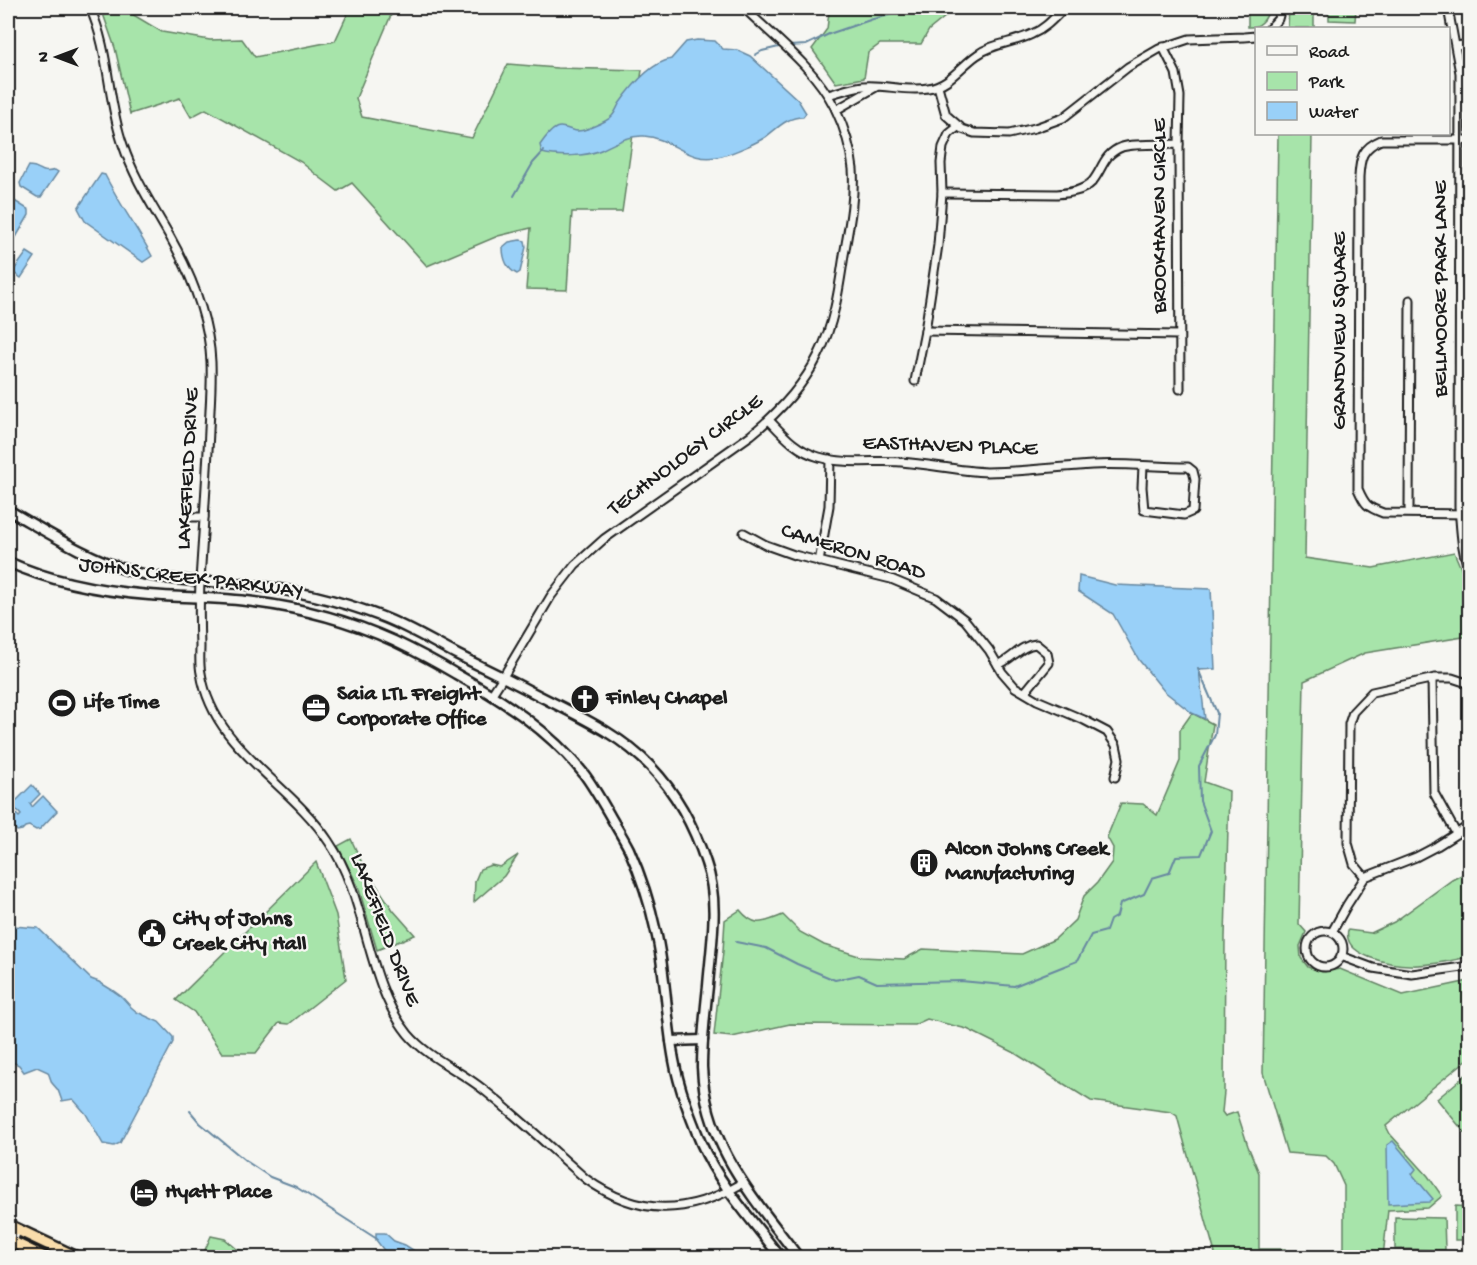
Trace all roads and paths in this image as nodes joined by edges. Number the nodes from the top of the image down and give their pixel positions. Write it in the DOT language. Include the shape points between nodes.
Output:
graph roads {
  1 [pos="90,8"];
  2 [pos="744,8"];
  3 [pos="1064,8"];
  4 [pos="1281,8"];
  5 [pos="1448,8"];
  6 [pos="1271,27"];
  7 [pos="1255,36"];
  8 [pos="1470,44"];
  9 [pos="1456,46"];
  10 [pos="1163,47"];
  11 [pos="938,86"];
  12 [pos="876,87"];
  13 [pos="855,88"];
  14 [pos="828,94"];
  15 [pos="859,97"];
  16 [pos="836,110"];
  17 [pos="959,126"];
  18 [pos="1460,140"];
  19 [pos="1470,140"];
  20 [pos="1179,144"];
  21 [pos="942,193"];
  22 [pos="1410,300"];
  23 [pos="925,331"];
  24 [pos="1179,335"];
  25 [pos="915,381"];
  26 [pos="1180,389"];
  27 [pos="1460,413"];
  28 [pos="1470,413"];
  29 [pos="768,420"];
  30 [pos="830,459"];
  31 [pos="1143,466"];
  32 [pos="1409,508"];
  33 [pos="8,510"];
  34 [pos="1460,514"];
  35 [pos="1470,514"];
  36 [pos="190,517"];
  37 [pos="204,517"];
  38 [pos="744,533"];
  39 [pos="8,562"];
  40 [pos="819,562"];
  41 [pos="1470,571"];
  42 [pos="200,582"];
  43 [pos="199,598"];
  44 [pos="998,665"];
  45 [pos="503,677"];
  46 [pos="1432,679"];
  47 [pos="1470,684"];
  48 [pos="1025,692"];
  49 [pos="492,694"];
  50 [pos="1116,777"];
  51 [pos="1470,825"];
  52 [pos="1456,833"];
  53 [pos="1365,877"];
  54 [pos="1332,932"];
  55 [pos="1341,956"];
  56 [pos="1470,966"];
  57 [pos="703,1040"];
  58 [pos="671,1041"];
  59 [pos="743,1183"];
  60 [pos="729,1191"];
  61 [pos="13,1227"];
  62 [pos="9,1245"];
  63 [pos="45,1257"];
  64 [pos="78,1257"];
  65 [pos="781,1257"];
  66 [pos="799,1257"];
  1 -- 37 [label="street, LAKEFIELD DRIVE" via="101,37 117,126 127,157 141,189 179,252 204,315 212,379"];
  2 -- 14 [label="street, TECHNOLOGY CIRCLE"];
  3 -- 11 [label="street" via="1034,34 983,51"];
  4 -- 6 [label="street"];
  5 -- 9 [label="street, BELLMOORE PARK LANE"];
  7 -- 10 [label="street" via="1189,39"];
  8 -- 9 [label="street"];
  9 -- 18 [label="street, BELLMOORE PARK LANE" via="1461,73"];
  10 -- 17 [label="street" via="1128,67 1063,118 1009,134 974,133"];
  10 -- 20 [label="street, BROOKHAVEN CIRCLE" via="1179,87"];
  11 -- 12 [label="street" via="916,90"];
  11 -- 17 [label="street" via="946,115"];
  12 -- 13 [label="street"];
  12 -- 15 [label="street"];
  13 -- 14 [label="street"];
  13 -- 15 [label="street"];
  14 -- 16 [label="street, TECHNOLOGY CIRCLE"];
  15 -- 16 [label="street"];
  16 -- 29 [label="street, TECHNOLOGY CIRCLE" via="851,156 853,195 836,301 818,356 799,388"];
  17 -- 21 [label="street" via="949,134 943,147"];
  18 -- 19 [label="street, GRANDVIEW SQUARE"];
  18 -- 27 [label="street, BELLMOORE PARK LANE"];
  18 -- 34 [label="street, GRANDVIEW SQUARE" via="1381,140 1369,147 1359,163 1358,489 1370,508 1383,513"];
  20 -- 21 [label="street" via="1121,148 1102,163 1090,183 1073,193"];
  20 -- 24 [label="street, BROOKHAVEN CIRCLE"];
  21 -- 23 [label="street"];
  22 -- 32 [label="street"];
  23 -- 24 [label="street"];
  23 -- 25 [label="street"];
  24 -- 26 [label="street, BROOKHAVEN CIRCLE"];
  27 -- 28 [label="street"];
  27 -- 34 [label="street, BELLMOORE PARK LANE"];
  29 -- 30 [label="street, EASTHAVEN PLACE" via="791,443"];
  29 -- 45 [label="street, TECHNOLOGY CIRCLE" via="590,552 551,596"];
  30 -- 31 [label="street, EASTHAVEN PLACE" via="988,472"];
  30 -- 40 [label="street" via="829,506"];
  31 -- 31 [label="street, EASTHAVEN PLACE" via="1188,467 1193,471 1193,511 1184,515 1144,510"];
  33 -- 42 [label="street, JOHNS CREEK PARKWAY" via="111,564 153,577"];
  34 -- 35 [label="street, GRANDVIEW SQUARE"];
  34 -- 41 [label="street, BELLMOORE PARK LANE"];
  36 -- 37 [label="street"];
  37 -- 42 [label="street, LAKEFIELD DRIVE"];
  38 -- 40 [label="street, CAMERON ROAD" via="765,545"];
  39 -- 43 [label="street, JOHNS CREEK PARKWAY" via="51,579 86,587"];
  40 -- 44 [label="street, CAMERON ROAD" via="891,579 936,598 965,620"];
  42 -- 43 [label="street, LAKEFIELD DRIVE"];
  42 -- 45 [label="street, JOHNS CREEK PARKWAY" via="260,586 381,616"];
  43 -- 49 [label="street, JOHNS CREEK PARKWAY" via="310,611 368,629 415,650"];
  43 -- 60 [label="street, LAKEFIELD DRIVE" via="200,671 212,711 231,739 308,814 332,846 350,882 385,997 410,1036 483,1088 586,1179 614,1196 643,1205 676,1207"];
  44 -- 48 [label="street, CAMERON ROAD" via="1015,687"];
  44 -- 48 [label="street" via="1028,645 1036,644 1047,653 1049,663"];
  45 -- 49 [label="street, TECHNOLOGY CIRCLE"];
  45 -- 57 [label="street, JOHNS CREEK PARKWAY" via="621,740 666,783 690,819 708,867 713,895"];
  46 -- 47 [label="street" via="1452,678"];
  46 -- 52 [label="street" via="1434,793"];
  46 -- 53 [label="street" via="1372,692 1353,712 1349,723 1348,843 1354,864"];
  48 -- 50 [label="street, CAMERON ROAD" via="1107,732 1119,759"];
  49 -- 58 [label="street, JOHNS CREEK PARKWAY" via="543,732 584,774 628,847 656,933"];
  51 -- 52 [label="street"];
  52 -- 53 [label="street" via="1416,857"];
  53 -- 54 [label="street"];
  54 -- 55 [label="street" via="1341,941"];
  54 -- 55 [label="street" via="1313,935 1308,954 1322,967 1335,964"];
  55 -- 56 [label="street" via="1373,968 1412,974"];
  57 -- 58 [label="street"];
  57 -- 59 [label="street, JOHNS CREEK PARKWAY" via="702,1068 711,1119"];
  58 -- 60 [label="street, JOHNS CREEK PARKWAY" via="691,1117 703,1147"];
  59 -- 60 [label="street, LAKEFIELD DRIVE"];
  59 -- 66 [label="street, JOHNS CREEK PARKWAY"];
  60 -- 65 [label="street, JOHNS CREEK PARKWAY"];
  61 -- 62 [label="street"];
  61 -- 64 [label="highway"];
  62 -- 63 [label="highway"];
}
